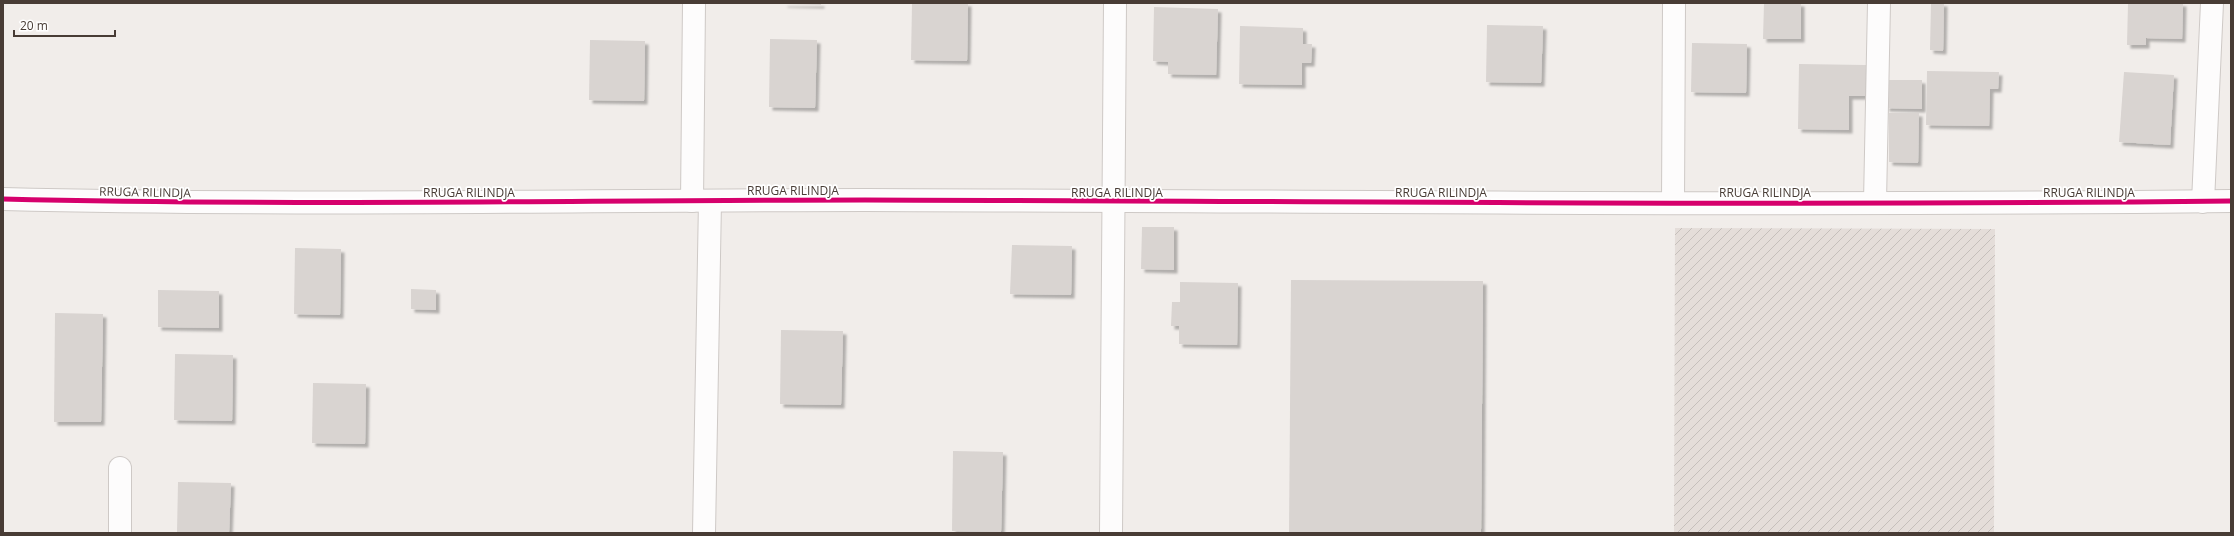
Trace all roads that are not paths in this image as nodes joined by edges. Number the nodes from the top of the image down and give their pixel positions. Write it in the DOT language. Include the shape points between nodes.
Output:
graph roads {
  1 [pos="694,3"];
  2 [pos="1115,3"];
  3 [pos="1674,3"];
  4 [pos="1879,3"];
  5 [pos="2212,3"];
  6 [pos="3,199"];
  7 [pos="701,201"];
  8 [pos="1113,202"];
  9 [pos="1875,202"];
  10 [pos="2203,202"];
  11 [pos="2231,202"];
  12 [pos="1673,203"];
  13 [pos="120,468"];
  14 [pos="120,533"];
  15 [pos="704,533"];
  16 [pos="1111,533"];
  1 -- 7 [label="street"];
  2 -- 8 [label="street"];
  3 -- 12 [label="street"];
  4 -- 9 [label="street"];
  5 -- 10 [label="street"];
  6 -- 7 [label="street, RRUGA RILINDJA" via="166,203"];
  7 -- 8 [label="street, RRUGA RILINDJA"];
  7 -- 15 [label="street"];
  8 -- 12 [label="street, RRUGA RILINDJA"];
  8 -- 16 [label="street"];
  9 -- 10 [label="street, RRUGA RILINDJA"];
  9 -- 12 [label="street, RRUGA RILINDJA"];
  10 -- 11 [label="street, RRUGA RILINDJA"];
  13 -- 14 [label="street"];
}
